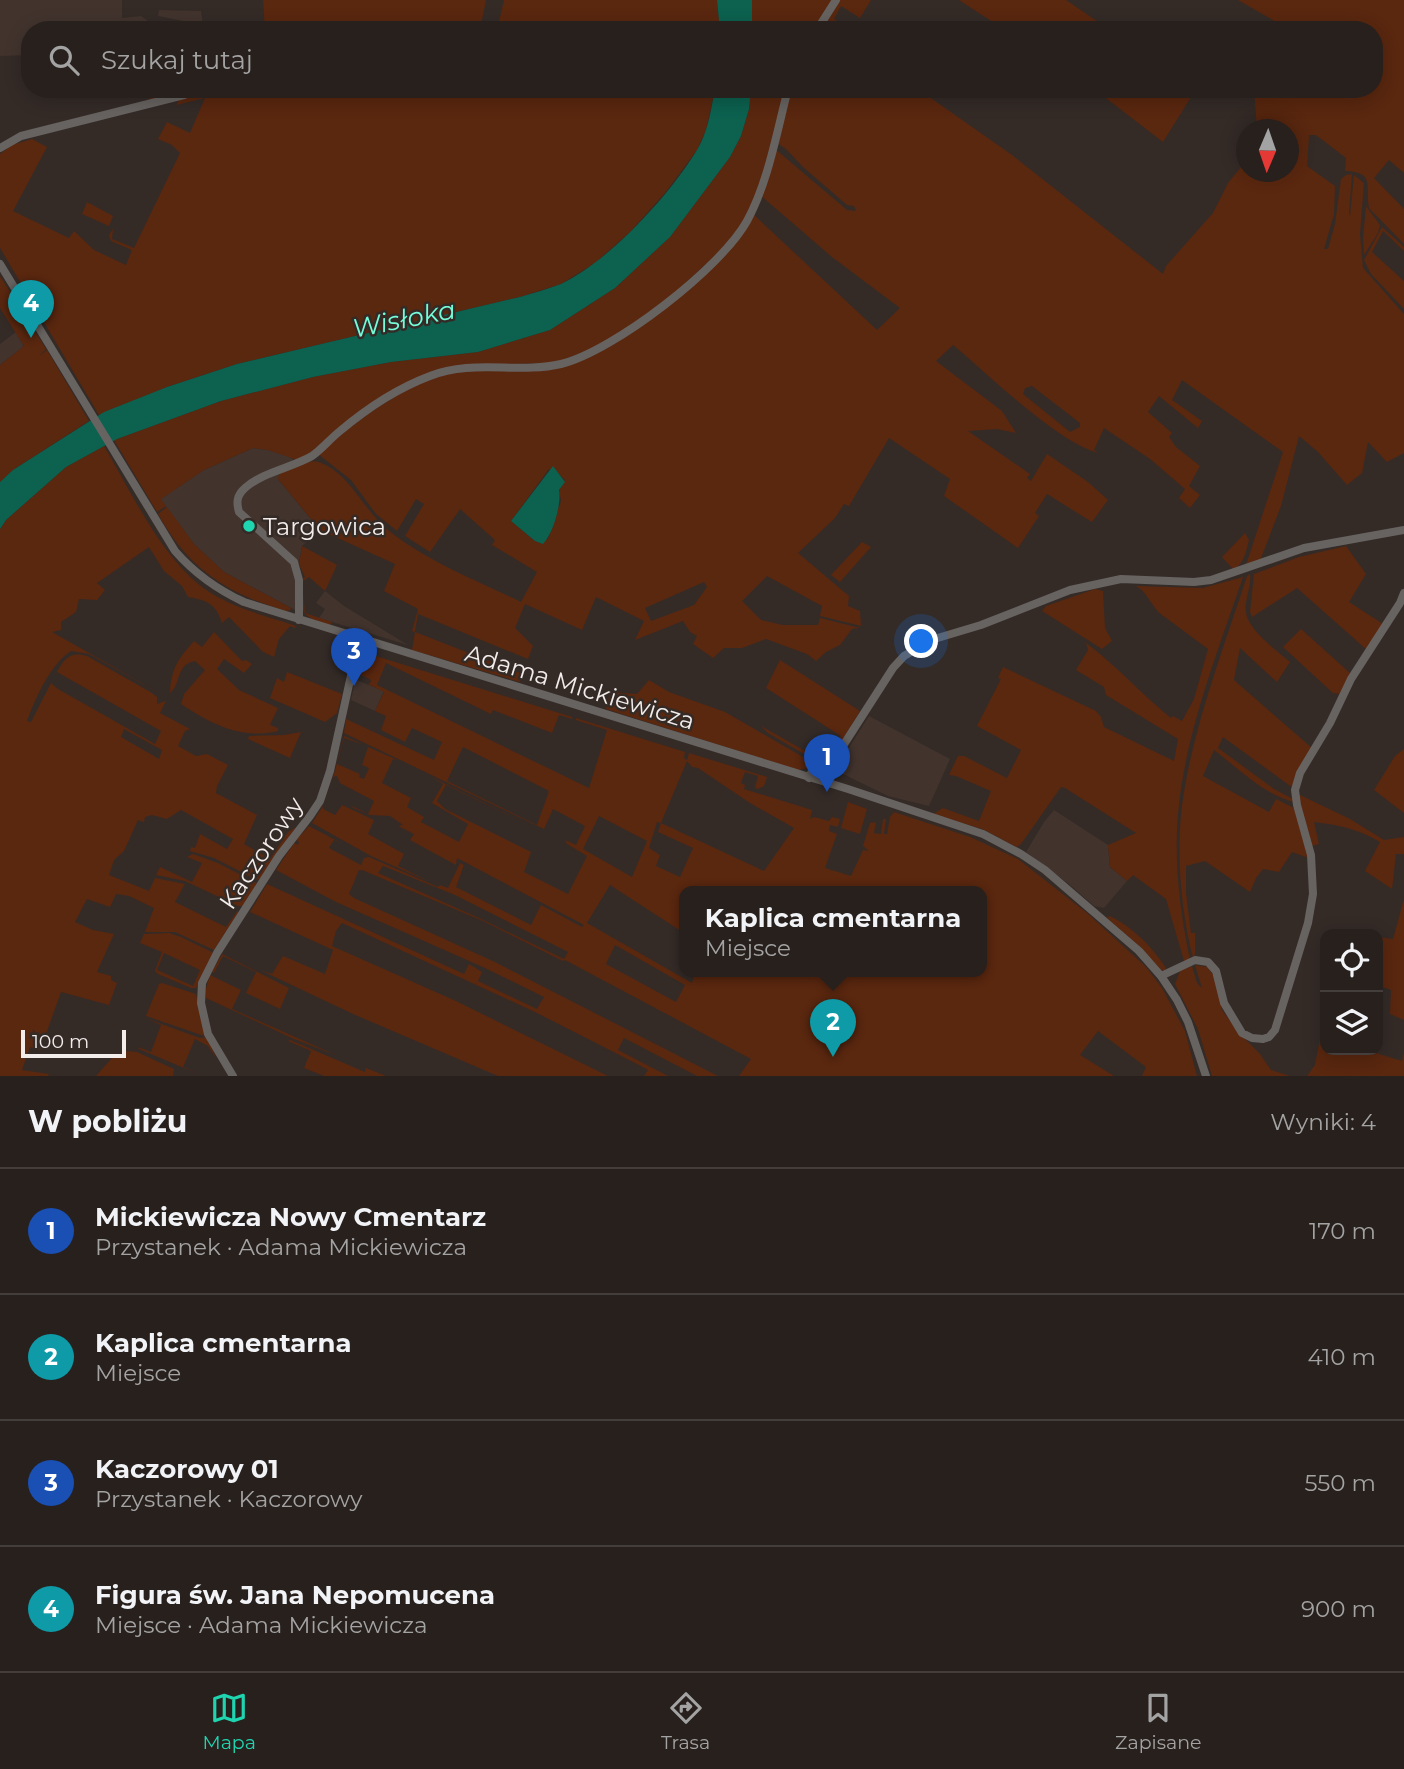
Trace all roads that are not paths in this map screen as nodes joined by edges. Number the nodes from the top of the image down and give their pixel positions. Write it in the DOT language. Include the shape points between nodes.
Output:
graph roads {
  1 [pos="836,0"];
  2 [pos="823,21"];
  3 [pos="172,98"];
  4 [pos="785,98"];
  5 [pos="0,148"];
  6 [pos="0,264"];
  7 [pos="1404,530"];
  8 [pos="1404,593"];
  9 [pos="299,620"];
  10 [pos="359,639"];
  11 [pos="809,778"];
  12 [pos="1161,976"];
  13 [pos="233,1076"];
  14 [pos="1206,1076"];
  1 -- 2 [label="street"];
  3 -- 5 [label="street" via="21,136"];
  4 -- 9 [label="street" via="747,222 700,274 634,327 562,363 463,368 423,379 351,422 314,454 243,490 239,512 294,562"];
  6 -- 9 [label="street, Adama Mickiewicza" via="175,551 204,580 244,602"];
  7 -- 11 [label="street" via="1304,548 1211,580 1121,579 1070,590 931,640 893,668 839,752"];
  8 -- 12 [label="street" via="1300,773 1295,790 1311,855 1313,894 1275,1030 1263,1039 1242,1032 1224,1003 1216,971 1208,962 1195,960"];
  9 -- 10 [label="street, Adama Mickiewicza"];
  10 -- 11 [label="street, Adama Mickiewicza"];
  10 -- 13 [label="street, Kaczorowy" via="320,800 275,863 202,983 208,1034"];
  11 -- 12 [label="street, Adama Mickiewicza" via="983,834 1021,854 1099,915"];
  12 -- 14 [label="street, Adama Mickiewicza" via="1188,1022"];
}
